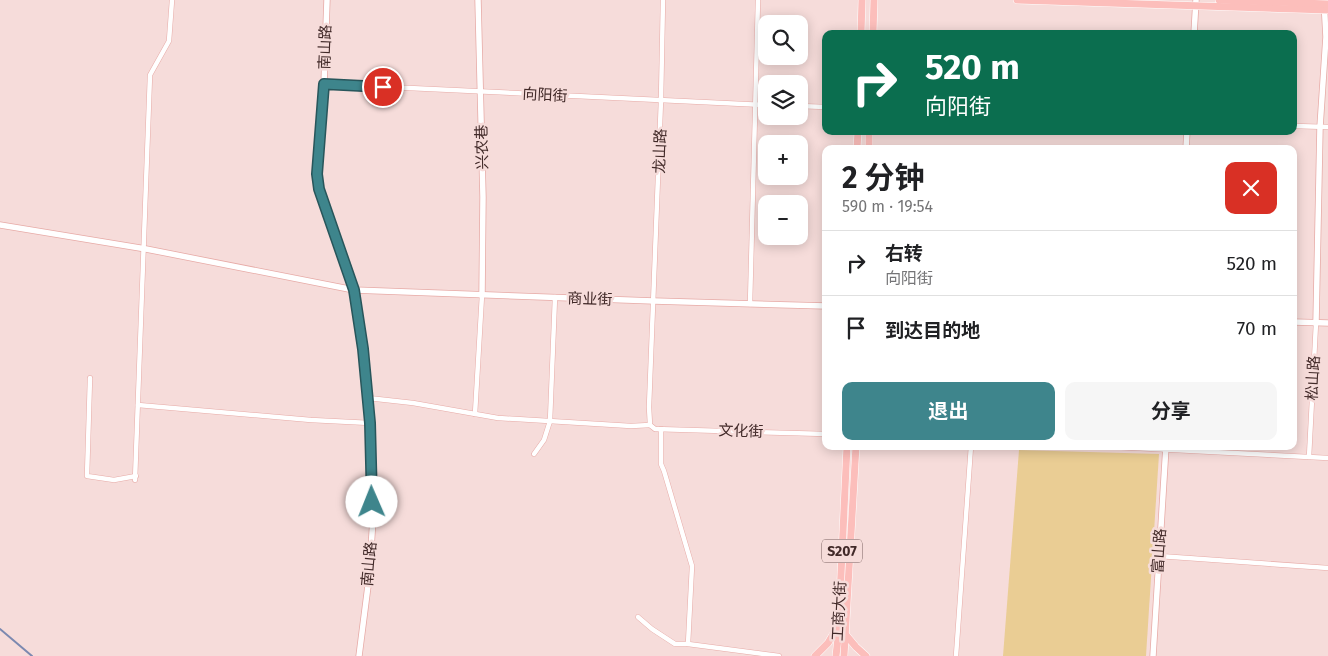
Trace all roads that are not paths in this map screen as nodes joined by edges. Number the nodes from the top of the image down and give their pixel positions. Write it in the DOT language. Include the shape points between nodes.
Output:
graph roads {
  1 [pos="172,0"];
  2 [pos="327,0"];
  3 [pos="478,0"];
  4 [pos="663,0"];
  5 [pos="758,0"];
  6 [pos="862,0"];
  7 [pos="874,0"];
  8 [pos="1017,0"];
  9 [pos="1219,0"];
  10 [pos="1196,3"];
  11 [pos="1326,5"];
  12 [pos="861,30"];
  13 [pos="873,30"];
  14 [pos="1194,30"];
  15 [pos="324,84"];
  16 [pos="481,92"];
  17 [pos="661,100"];
  18 [pos="756,104"];
  19 [pos="808,106"];
  20 [pos="822,107"];
  21 [pos="1297,126"];
  22 [pos="1320,127"];
  23 [pos="1328,127"];
  24 [pos="0,225"];
  25 [pos="354,290"];
  26 [pos="482,294"];
  27 [pos="555,297"];
  28 [pos="654,301"];
  29 [pos="750,304"];
  30 [pos="822,306"];
  31 [pos="1297,322"];
  32 [pos="1316,323"];
  33 [pos="1328,324"];
  34 [pos="90,378"];
  35 [pos="368,398"];
  36 [pos="138,405"];
  37 [pos="475,414"];
  38 [pos="550,421"];
  39 [pos="370,423"];
  40 [pos="650,425"];
  41 [pos="661,429"];
  42 [pos="822,434"];
  43 [pos="847,450"];
  44 [pos="856,450"];
  45 [pos="971,450"];
  46 [pos="1166,450"];
  47 [pos="1198,450"];
  48 [pos="534,454"];
  49 [pos="1309,457"];
  50 [pos="1328,458"];
  51 [pos="1159,556"];
  52 [pos="1328,568"];
  53 [pos="638,617"];
  54 [pos="839,623"];
  55 [pos="846,635"];
  56 [pos="688,644"];
  57 [pos="359,656"];
  58 [pos="779,656"];
  59 [pos="815,656"];
  60 [pos="836,656"];
  61 [pos="844,656"];
  62 [pos="866,656"];
  63 [pos="956,656"];
  64 [pos="1153,656"];
  1 -- 36 [label="street" via="168,40 150,75"];
  2 -- 15 [label="street, 南山路"];
  3 -- 16 [label="street, 兴农巷"];
  4 -- 17 [label="street, 龙山路"];
  5 -- 18 [label="street"];
  6 -- 12 [label="main road"];
  7 -- 13 [label="main road"];
  8 -- 10 [label="main road"];
  9 -- 11 [label="main road"];
  10 -- 11 [label="main road"];
  10 -- 14 [label="street"];
  11 -- 22 [label="street, 松山路"];
  15 -- 16 [label="street, 向阳街"];
  15 -- 25 [label="street, 南山路" via="317,174 319,189"];
  16 -- 17 [label="street, 向阳街"];
  16 -- 26 [label="street, 兴农巷"];
  17 -- 18 [label="street, 向阳街"];
  17 -- 28 [label="street, 龙山路"];
  18 -- 29 [label="street"];
  19 -- 20 [label="street"];
  21 -- 22 [label="street"];
  22 -- 23 [label="street"];
  22 -- 32 [label="street, 松山路"];
  24 -- 25 [label="street, 商业街" via="146,249"];
  25 -- 26 [label="street, 商业街"];
  25 -- 35 [label="street, 南山路"];
  26 -- 27 [label="street, 商业街"];
  26 -- 37 [label="street"];
  27 -- 28 [label="street, 商业街"];
  27 -- 38 [label="street"];
  28 -- 29 [label="street, 商业街"];
  28 -- 40 [label="street, 龙山路"];
  29 -- 30 [label="street, 商业街"];
  31 -- 32 [label="street"];
  32 -- 33 [label="street"];
  32 -- 49 [label="street, 松山路"];
  34 -- 36 [label="street" via="87,476 114,480 136,478"];
  35 -- 37 [label="street"];
  35 -- 39 [label="street, 南山路"];
  36 -- 39 [label="street"];
  37 -- 38 [label="street"];
  38 -- 40 [label="street"];
  38 -- 48 [label="street" via="544,440"];
  39 -- 57 [label="street, 南山路" via="373,519"];
  40 -- 41 [label="street, 文化街"];
  41 -- 42 [label="street, 文化街"];
  41 -- 56 [label="street" via="661,464 692,566"];
  43 -- 54 [label="main road, 工商大街 / S207"];
  44 -- 55 [label="main road, 工商大街 / S207"];
  45 -- 63 [label="street"];
  46 -- 51 [label="street, 富山路"];
  47 -- 49 [label="street"];
  49 -- 50 [label="street"];
  51 -- 52 [label="street"];
  51 -- 64 [label="street, 富山路"];
  53 -- 56 [label="street" via="675,644"];
  54 -- 59 [label="main road" via="828,643"];
  54 -- 60 [label="main road, 工商大街 / S207"];
  55 -- 61 [label="main road, 工商大街 / S207"];
  55 -- 62 [label="main road"];
  56 -- 58 [label="street"];
}
